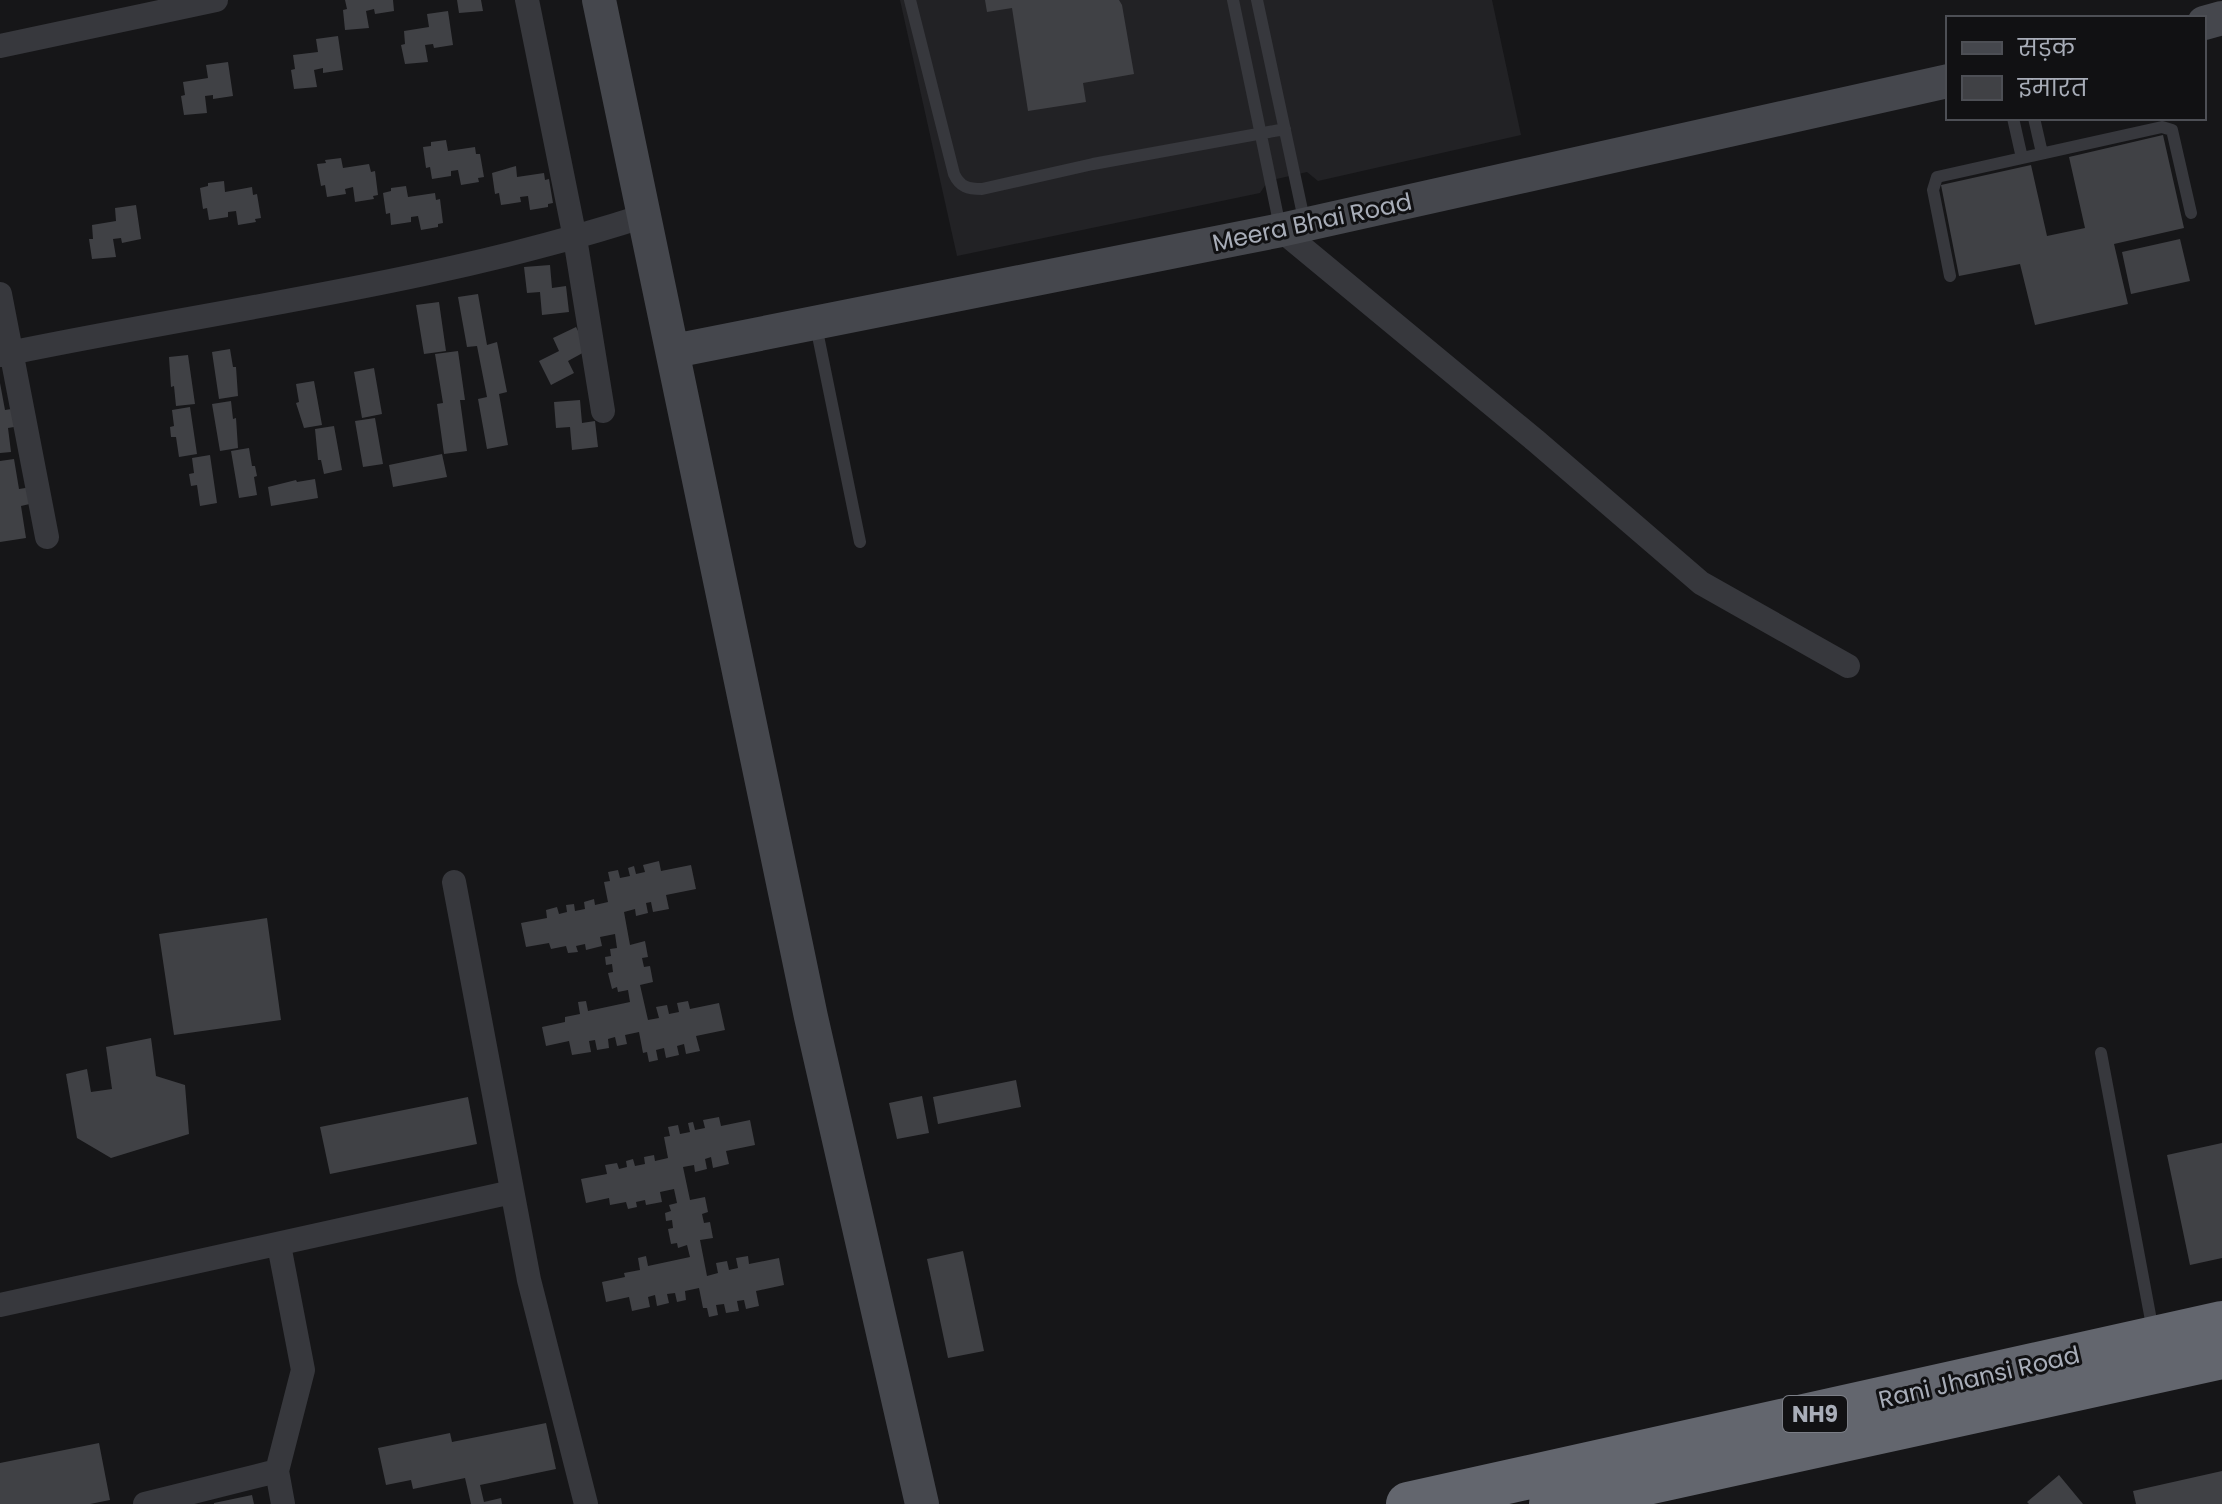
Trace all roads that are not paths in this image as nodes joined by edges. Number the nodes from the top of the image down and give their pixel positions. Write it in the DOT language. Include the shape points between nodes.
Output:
graph roads {
  1 [pos="216,0"];
  2 [pos="527,0"];
  3 [pos="599,0"];
  4 [pos="910,0"];
  5 [pos="1233,0"];
  6 [pos="1257,0"];
  7 [pos="0,46"];
  8 [pos="1946,81"];
  9 [pos="2013,120"];
  10 [pos="2034,120"];
  11 [pos="1285,129"];
  12 [pos="1260,133"];
  13 [pos="2042,153"];
  14 [pos="2022,158"];
  15 [pos="2191,213"];
  16 [pos="644,216"];
  17 [pos="1293,227"];
  18 [pos="575,238"];
  19 [pos="1950,276"];
  20 [pos="0,294"];
  21 [pos="815,323"];
  22 [pos="674,351"];
  23 [pos="6,354"];
  24 [pos="603,411"];
  25 [pos="47,537"];
  26 [pos="860,542"];
  27 [pos="1848,666"];
  28 [pos="454,882"];
  29 [pos="2101,1053"];
  30 [pos="512,1192"];
  31 [pos="279,1245"];
  32 [pos="0,1305"];
  33 [pos="2222,1323"];
  34 [pos="2154,1338"];
  35 [pos="2222,1357"];
  36 [pos="277,1471"];
  37 [pos="1626,1496"];
  38 [pos="145,1504"];
  39 [pos="283,1504"];
  40 [pos="586,1504"];
  41 [pos="922,1504"];
  42 [pos="1408,1504"];
  43 [pos="1551,1504"];
  1 -- 7 [label="street"];
  2 -- 18 [label="street"];
  3 -- 16 [label="street"];
  4 -- 12 [label="lane" via="954,174 969,189"];
  5 -- 12 [label="lane"];
  6 -- 11 [label="lane"];
  8 -- 17 [label="street, Meera Bhai Road"];
  9 -- 14 [label="lane"];
  10 -- 13 [label="lane"];
  11 -- 12 [label="lane"];
  11 -- 17 [label="lane"];
  12 -- 17 [label="lane"];
  13 -- 14 [label="lane"];
  13 -- 15 [label="lane" via="2162,127 2172,130"];
  14 -- 19 [label="lane" via="1937,177 1933,190"];
  16 -- 18 [label="street"];
  16 -- 22 [label="street"];
  17 -- 21 [label="street, Meera Bhai Road"];
  17 -- 27 [label="street" via="1701,583"];
  18 -- 23 [label="street" via="387,282"];
  18 -- 24 [label="street"];
  20 -- 23 [label="street"];
  21 -- 22 [label="street, Meera Bhai Road"];
  21 -- 26 [label="lane"];
  22 -- 41 [label="street" via="811,1017"];
  23 -- 25 [label="street"];
  28 -- 30 [label="street"];
  29 -- 34 [label="lane"];
  30 -- 31 [label="street"];
  30 -- 40 [label="street"];
  31 -- 32 [label="street"];
  31 -- 36 [label="street" via="303,1370"];
  33 -- 34 [label="highway, Rani Jhansi Road / NH9"];
  34 -- 42 [label="highway, Rani Jhansi Road / NH9"];
  35 -- 37 [label="highway, Rani Jhansi Road / NH9"];
  36 -- 38 [label="street"];
  36 -- 39 [label="street"];
  37 -- 43 [label="highway, Rani Jhansi Road / NH9"];
}
